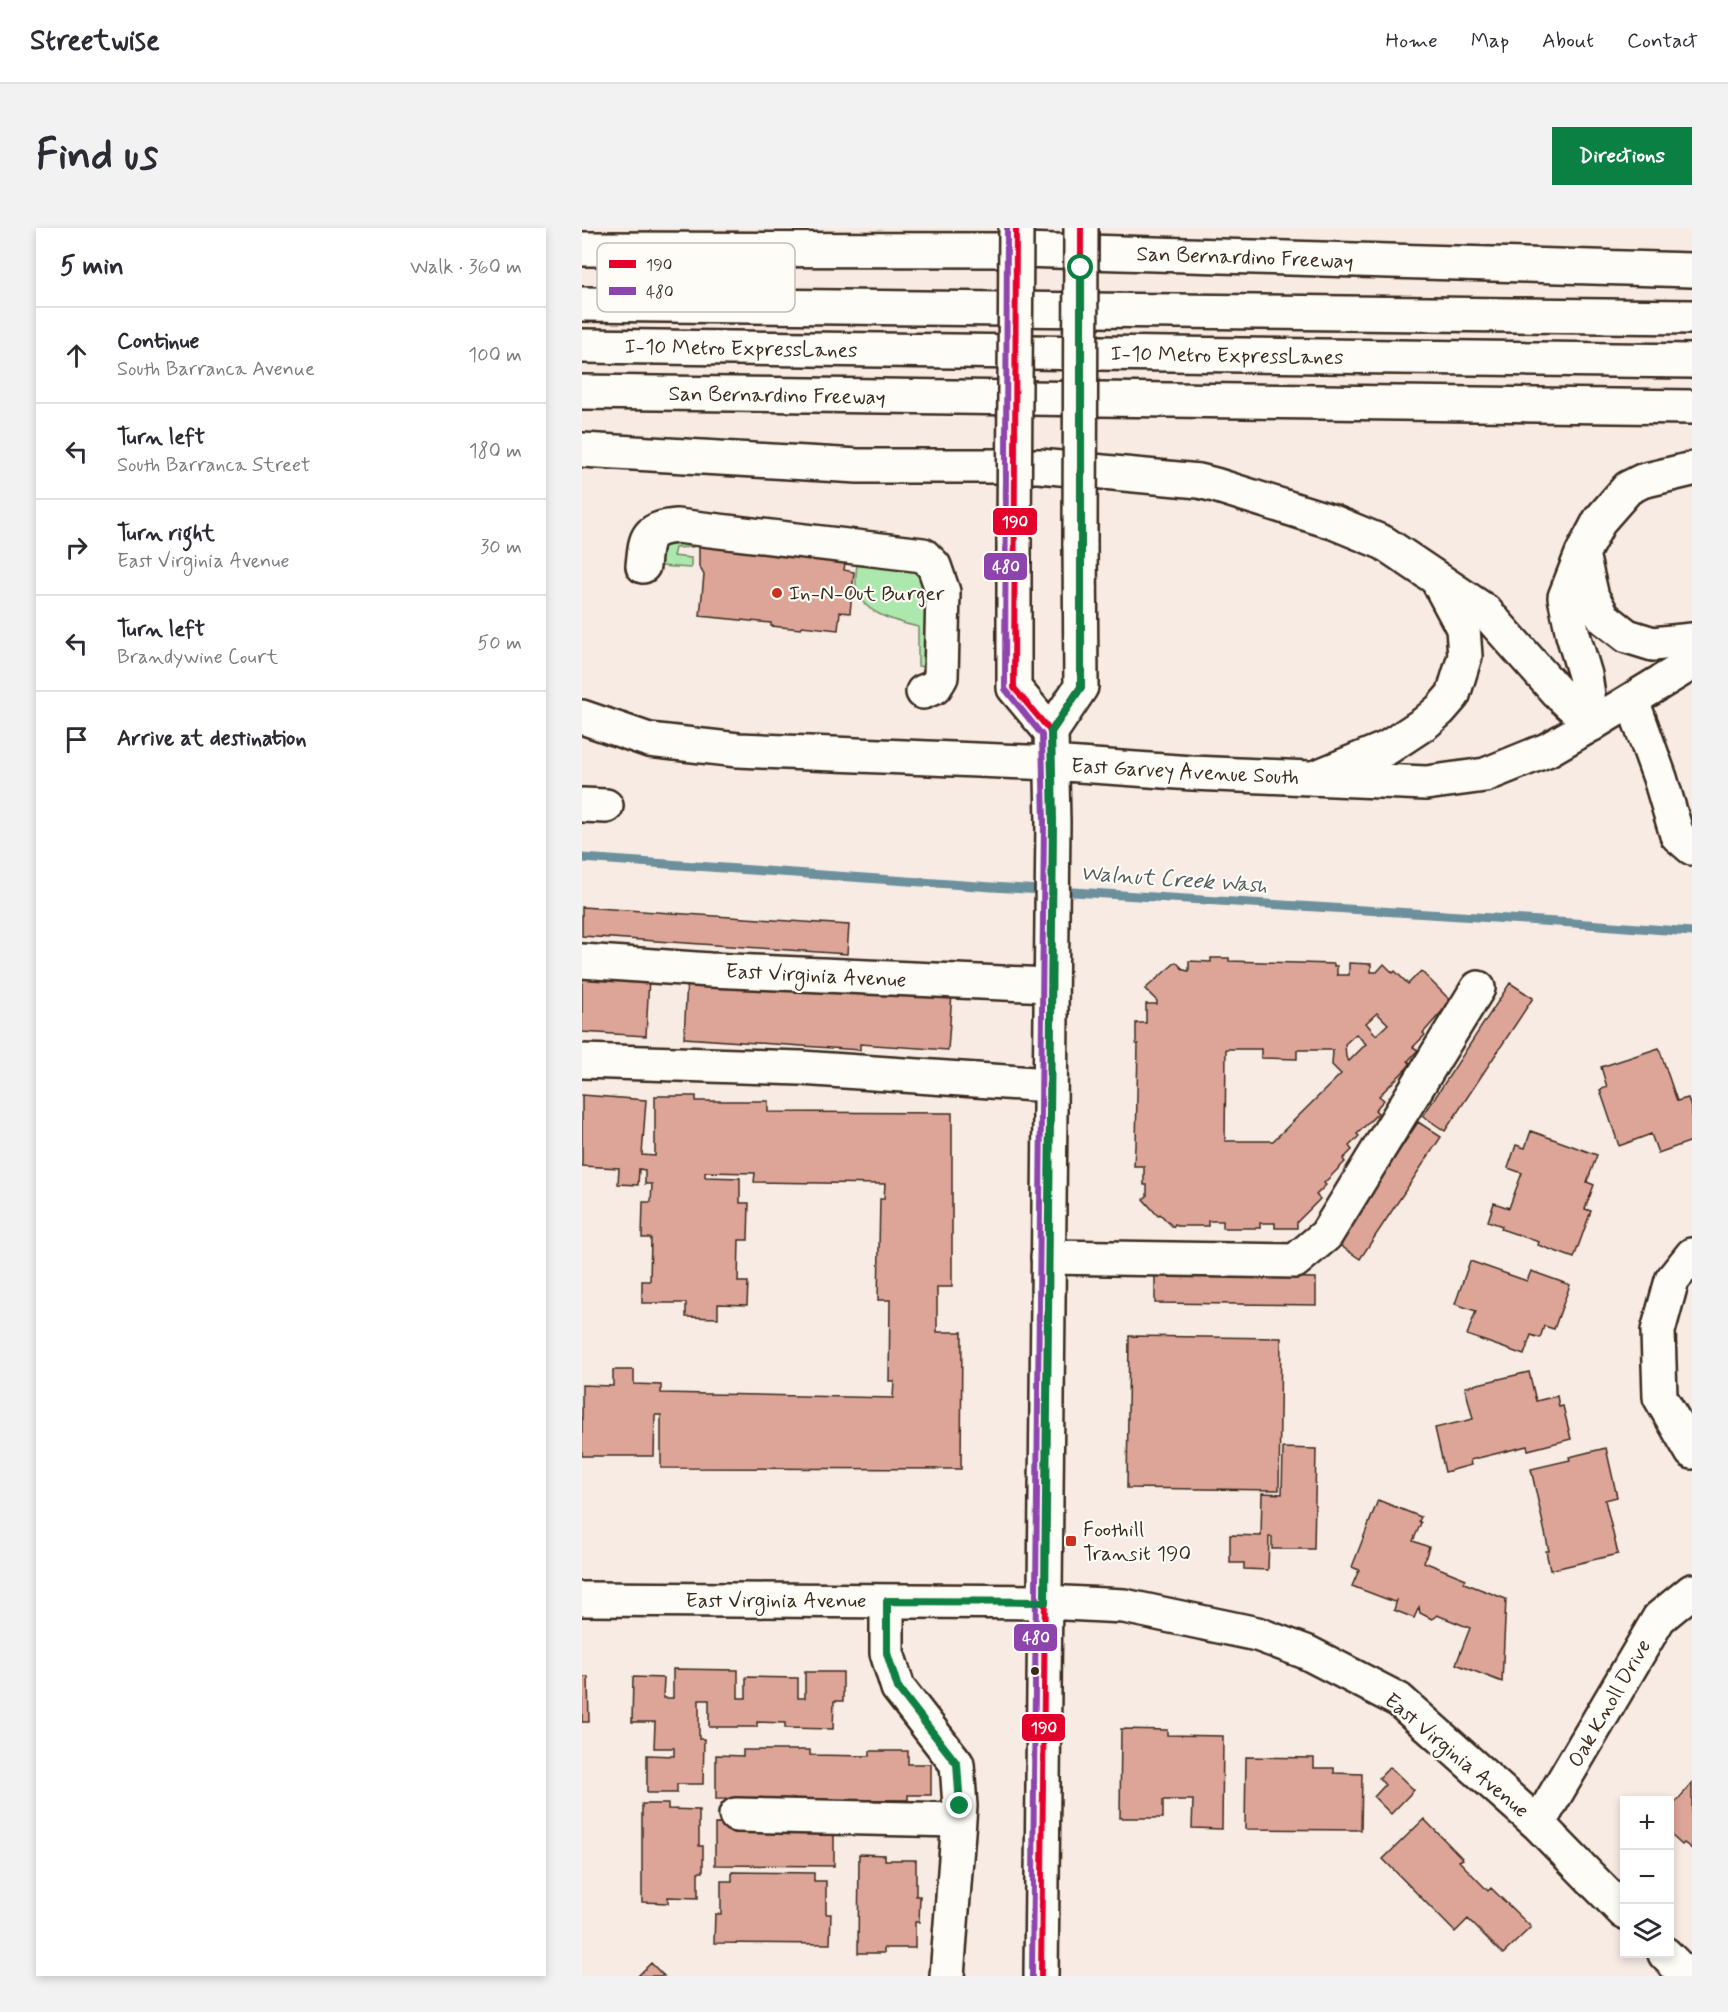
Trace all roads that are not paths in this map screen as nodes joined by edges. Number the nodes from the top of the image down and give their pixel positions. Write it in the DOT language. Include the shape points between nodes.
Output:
graph roads {
  1 [pos="1081,228"];
  2 [pos="1100,228"];
  3 [pos="1018,239"];
  4 [pos="795,244"];
  5 [pos="582,249"];
  6 [pos="597,249"];
  7 [pos="1692,270"];
  8 [pos="582,304"];
  9 [pos="597,304"];
  10 [pos="795,306"];
  11 [pos="1692,317"];
  12 [pos="582,346"];
  13 [pos="1692,361"];
  14 [pos="582,392"];
  15 [pos="1692,407"];
  16 [pos="582,450"];
  17 [pos="1692,469"];
  18 [pos="1582,554"];
  19 [pos="643,566"];
  20 [pos="1437,579"];
  21 [pos="1692,640"];
  22 [pos="1692,663"];
  23 [pos="923,692"];
  24 [pos="1632,699"];
  25 [pos="582,717"];
  26 [pos="1592,724"];
  27 [pos="1051,748"];
  28 [pos="1314,778"];
  29 [pos="1692,848"];
  30 [pos="582,961"];
  31 [pos="1050,985"];
  32 [pos="1478,988"];
  33 [pos="582,1061"];
  34 [pos="1049,1085"];
  35 [pos="1692,1255"];
  36 [pos="1048,1257"];
  37 [pos="1692,1452"];
  38 [pos="1692,1591"];
  39 [pos="582,1599"];
  40 [pos="887,1601"];
  41 [pos="1045,1602"];
  42 [pos="736,1815"];
  43 [pos="957,1820"];
  44 [pos="1538,1824"];
  45 [pos="1620,1908"];
  46 [pos="1670,1958"];
  47 [pos="947,1976"];
  48 [pos="1041,1976"];
  49 [pos="1687,1976"];
  1 -- 27 [label="main road, bridge" via="1081,687"];
  2 -- 3 [label="main road"];
  3 -- 4 [label="main road, San Bernardino Freeway"];
  3 -- 7 [label="main road, San Bernardino Freeway"];
  3 -- 27 [label="main road, bridge" via="1014,688"];
  5 -- 6 [label="main road, San Bernardino Freeway"];
  8 -- 9 [label="main road, I-10 Metro ExpressLanes"];
  10 -- 11 [label="main road, I-10 Metro ExpressLanes"];
  12 -- 13 [label="main road, I-10 Metro ExpressLanes"];
  14 -- 15 [label="main road, San Bernardino Freeway"];
  16 -- 20 [label="main road" via="858,466 1039,466 1199,481 1333,522 1384,543"];
  17 -- 18 [label="main road" via="1628,488 1600,520"];
  18 -- 21 [label="main road" via="1592,597 1604,618 1627,636 1653,644"];
  18 -- 26 [label="main road" via="1566,597"];
  19 -- 23 [label="main road" via="645,540 650,534 677,526 922,555 934,566 943,592 941,677 935,687"];
  20 -- 26 [label="main road" via="1485,611 1557,692"];
  20 -- 28 [label="main road" via="1462,628 1465,656 1453,695 1425,723 1387,748"];
  22 -- 24 [label="main road, East Garvey Avenue South"];
  24 -- 26 [label="main road, East Garvey Avenue South"];
  24 -- 29 [label="main road" via="1677,836"];
  25 -- 27 [label="main road, East Garvey Avenue South" via="649,740 738,750"];
  26 -- 28 [label="main road, East Garvey Avenue South" via="1547,750 1485,775 1426,783"];
  27 -- 28 [label="main road, East Garvey Avenue South" via="1192,773"];
  27 -- 31 [label="main road"];
  30 -- 31 [label="main road, East Virginia Avenue"];
  31 -- 34 [label="main road"];
  32 -- 36 [label="main road" via="1326,1235 1296,1261"];
  33 -- 34 [label="main road" via="801,1068"];
  34 -- 36 [label="main road"];
  35 -- 37 [label="main road" via="1672,1280 1658,1331 1660,1397"];
  36 -- 41 [label="main road"];
  38 -- 44 [label="main road, Oak Knoll Drive" via="1659,1618"];
  39 -- 40 [label="main road, East Virginia Avenue"];
  40 -- 41 [label="main road, East Virginia Avenue"];
  40 -- 43 [label="main road" via="887,1653 898,1688 957,1764"];
  41 -- 44 [label="main road, East Virginia Avenue" via="1135,1608 1257,1634 1306,1652 1399,1700"];
  41 -- 48 [label="main road"];
  42 -- 43 [label="main road"];
  43 -- 47 [label="main road"];
  44 -- 45 [label="main road, East Virginia Avenue"];
  46 -- 49 [label="main road"];
}
